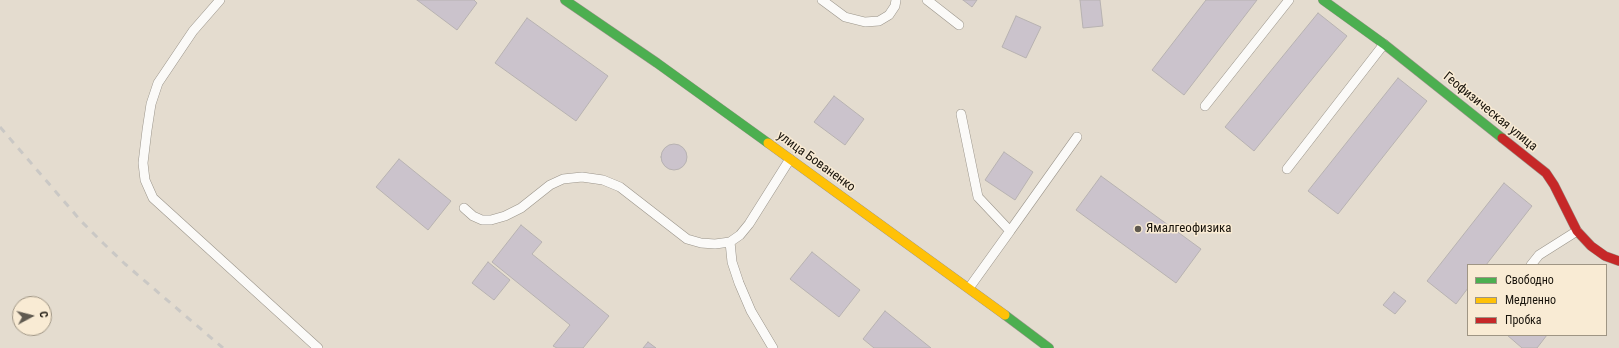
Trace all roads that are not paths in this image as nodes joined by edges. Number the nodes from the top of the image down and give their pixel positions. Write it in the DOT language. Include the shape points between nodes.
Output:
graph roads {
  1 [pos="220,0"];
  2 [pos="822,0"];
  3 [pos="896,0"];
  4 [pos="927,0"];
  5 [pos="1289,0"];
  6 [pos="1323,0"];
  7 [pos="569,1"];
  8 [pos="959,25"];
  9 [pos="1384,44"];
  10 [pos="1205,106"];
  11 [pos="961,114"];
  12 [pos="1078,137"];
  13 [pos="790,159"];
  14 [pos="1287,169"];
  15 [pos="464,208"];
  16 [pos="1010,231"];
  17 [pos="1577,232"];
  18 [pos="730,242"];
  19 [pos="1619,261"];
  20 [pos="1532,264"];
  21 [pos="970,288"];
  22 [pos="318,348"];
  23 [pos="773,348"];
  24 [pos="1049,348"];
  1 -- 22 [label="lane" via="193,31 158,83 151,104 147,130 143,163 145,180 153,198"];
  2 -- 3 [label="lane" via="845,17 865,22 879,21 889,15"];
  4 -- 8 [label="lane"];
  5 -- 10 [label="lane"];
  6 -- 9 [label="street, Геофизическая улица"];
  7 -- 13 [label="street, улица Бованенко"];
  9 -- 14 [label="lane"];
  9 -- 17 [label="street, Геофизическая улица" via="1546,173"];
  11 -- 16 [label="lane" via="978,197"];
  12 -- 16 [label="lane"];
  13 -- 18 [label="lane" via="749,224"];
  13 -- 21 [label="street, улица Бованенко"];
  15 -- 18 [label="lane" via="473,216 491,220 521,208 550,185 563,179 582,177 603,180 620,187 687,239 715,244"];
  16 -- 21 [label="lane"];
  17 -- 19 [label="street, Геофизическая улица" via="1605,256"];
  17 -- 20 [label="lane" via="1539,255"];
  18 -- 23 [label="lane" via="738,283"];
  21 -- 24 [label="street, улица Бованенко"];
}
